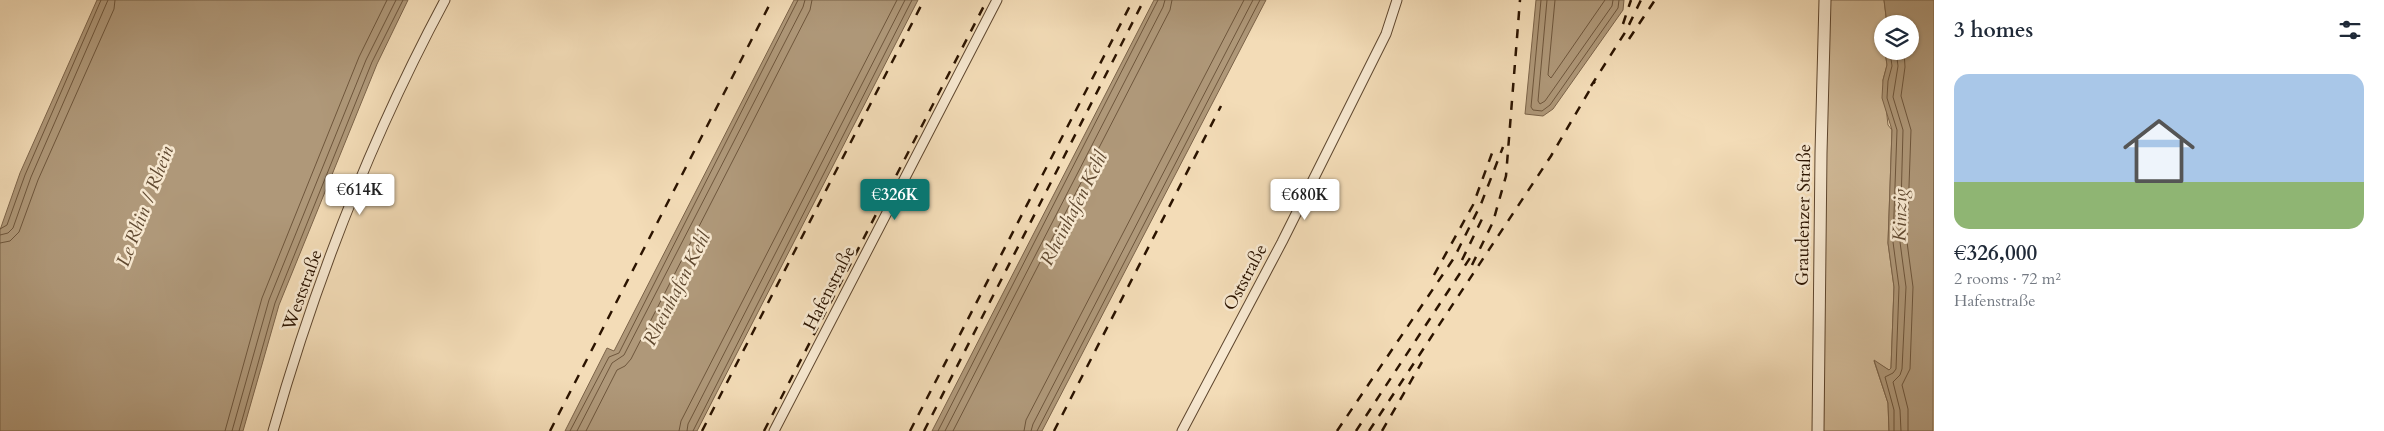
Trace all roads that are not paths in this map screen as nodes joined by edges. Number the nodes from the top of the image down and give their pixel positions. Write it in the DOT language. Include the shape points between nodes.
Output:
graph roads {
  1 [pos="445,0"];
  2 [pos="997,0"];
  3 [pos="1397,0"];
  4 [pos="1825,0"];
  5 [pos="273,431"];
  6 [pos="774,431"];
  7 [pos="1182,431"];
  8 [pos="1818,431"];
  1 -- 5 [label="street, Weststraße" via="386,123 342,227 313,302"];
  2 -- 6 [label="street, Hafenstraße"];
  3 -- 7 [label="street, Oststraße" via="1386,34"];
  4 -- 8 [label="street, Graudenzer Straße"];
}
